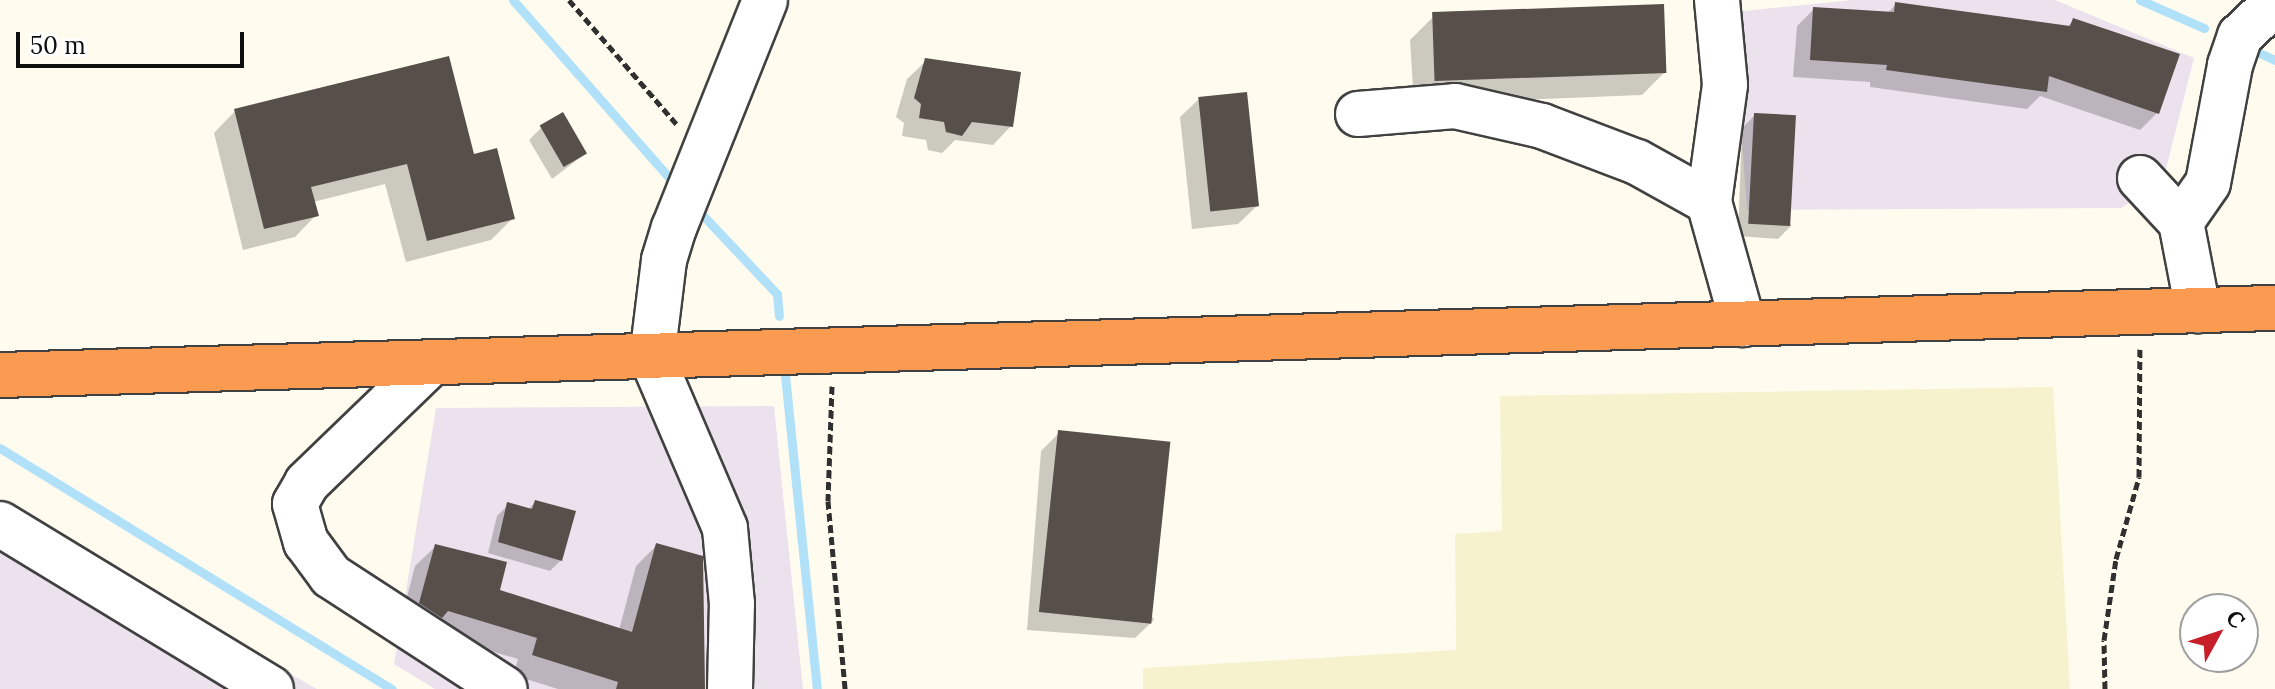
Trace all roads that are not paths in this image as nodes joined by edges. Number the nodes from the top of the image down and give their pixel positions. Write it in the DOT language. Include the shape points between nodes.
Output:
graph roads {
  1 [pos="765,0"];
  2 [pos="1717,0"];
  3 [pos="2275,3"];
  4 [pos="1358,114"];
  5 [pos="2140,178"];
  6 [pos="1709,202"];
  7 [pos="2181,222"];
  8 [pos="2275,308"];
  9 [pos="2198,310"];
  10 [pos="1743,324"];
  11 [pos="652,358"];
  12 [pos="429,365"];
  13 [pos="0,375"];
  14 [pos="0,524"];
  15 [pos="271,689"];
  16 [pos="505,689"];
  17 [pos="730,689"];
  1 -- 11 [label="street" via="664,260"];
  2 -- 6 [label="street" via="1725,85"];
  3 -- 7 [label="street" via="2240,36 2208,183"];
  4 -- 6 [label="street" via="1455,106 1542,126 1637,162"];
  5 -- 7 [label="street"];
  6 -- 10 [label="street"];
  7 -- 9 [label="street"];
  8 -- 9 [label="highway"];
  9 -- 10 [label="highway"];
  10 -- 11 [label="highway"];
  11 -- 12 [label="highway"];
  11 -- 17 [label="street" via="725,528 732,604"];
  12 -- 13 [label="highway"];
  12 -- 16 [label="street" via="299,492 295,504 317,563"];
  14 -- 15 [label="street"];
}
